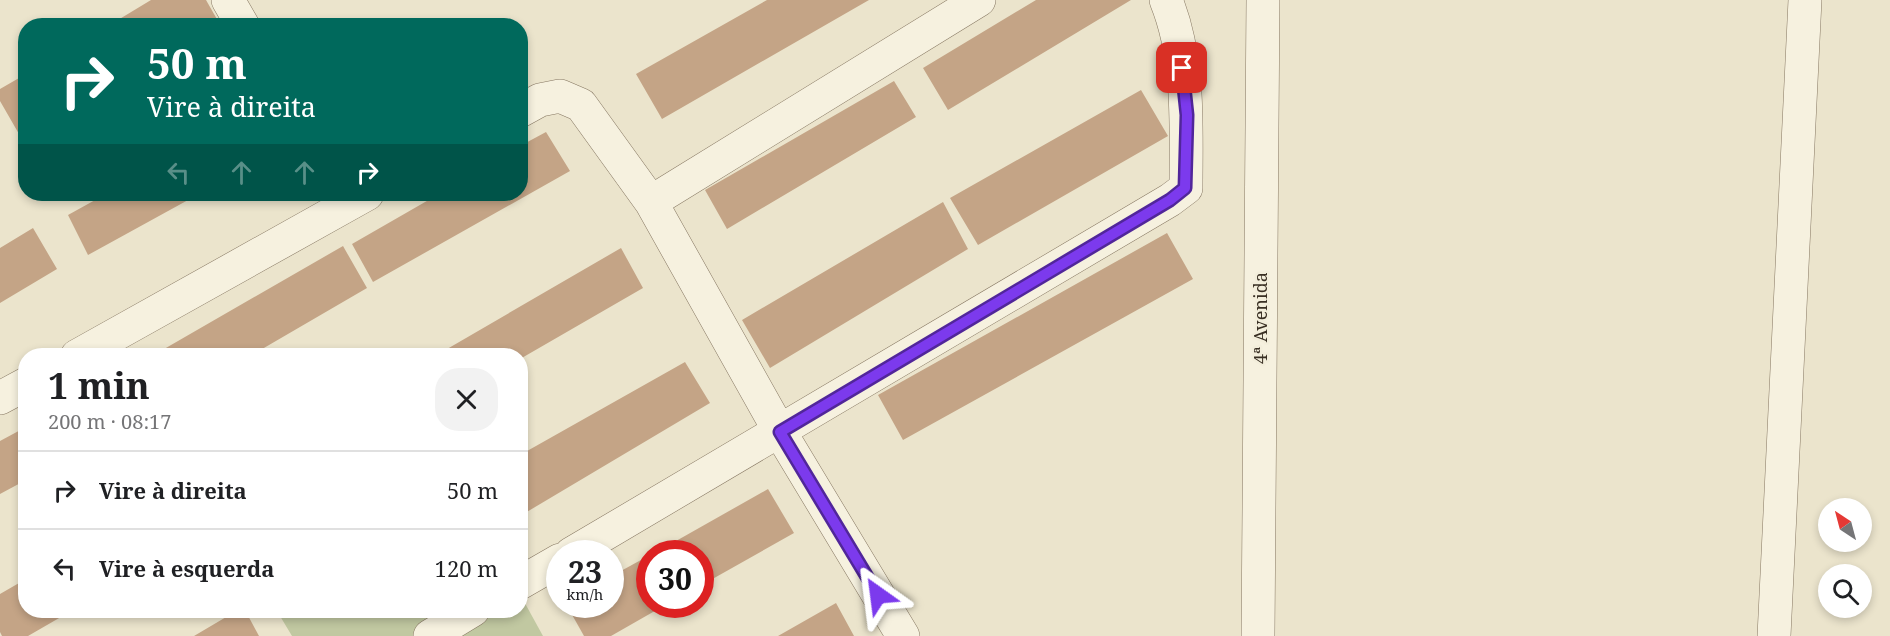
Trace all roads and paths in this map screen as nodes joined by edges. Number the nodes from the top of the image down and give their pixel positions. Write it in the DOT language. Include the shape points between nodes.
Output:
graph roads {
  1 [pos="228,0"];
  2 [pos="979,0"];
  3 [pos="1166,0"];
  4 [pos="1263,0"];
  5 [pos="1805,0"];
  6 [pos="238,18"];
  7 [pos="528,107"];
  8 [pos="347,201"];
  9 [pos="651,202"];
  10 [pos="91,348"];
  11 [pos="18,388"];
  12 [pos="0,398"];
  13 [pos="780,432"];
  14 [pos="595,540"];
  15 [pos="546,568"];
  16 [pos="528,578"];
  17 [pos="460,618"];
  18 [pos="430,636"];
  19 [pos="903,636"];
  20 [pos="1258,636"];
  21 [pos="1774,636"];
  1 -- 6 [label="street"];
  2 -- 9 [label="street"];
  3 -- 13 [label="street" via="1179,45 1187,115 1185,188 1160,207"];
  4 -- 20 [label="street, 4ª Avenida"];
  5 -- 21 [label="street"];
  7 -- 9 [label="street" via="560,96 581,105"];
  8 -- 10 [label="street"];
  9 -- 13 [label="street"];
  11 -- 12 [label="street"];
  13 -- 14 [label="street"];
  13 -- 19 [label="street"];
  15 -- 16 [label="street"];
  17 -- 18 [label="street"];
}
